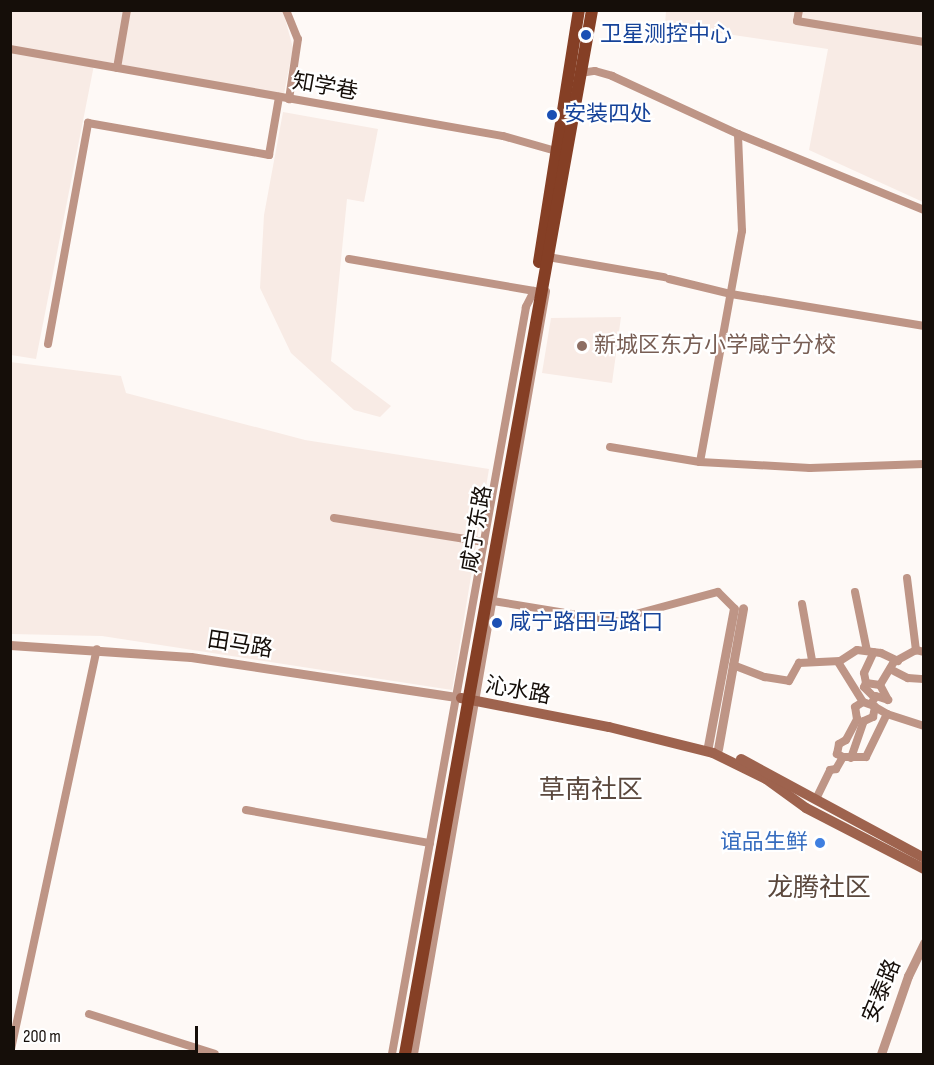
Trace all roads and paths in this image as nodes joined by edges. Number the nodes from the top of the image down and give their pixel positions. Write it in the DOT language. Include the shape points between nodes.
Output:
graph roads {
  1 [pos="127,10"];
  2 [pos="286,10"];
  3 [pos="579,10"];
  4 [pos="592,10"];
  5 [pos="799,10"];
  6 [pos="924,42"];
  7 [pos="10,49"];
  8 [pos="117,68"];
  9 [pos="580,73"];
  10 [pos="279,97"];
  11 [pos="289,99"];
  12 [pos="738,134"];
  13 [pos="556,151"];
  14 [pos="924,210"];
  15 [pos="548,257"];
  16 [pos="349,260"];
  17 [pos="545,271"];
  18 [pos="534,291"];
  19 [pos="731,294"];
  20 [pos="924,326"];
  21 [pos="48,344"];
  22 [pos="610,447"];
  23 [pos="700,462"];
  24 [pos="924,464"];
  25 [pos="334,518"];
  26 [pos="484,542"];
  27 [pos="907,578"];
  28 [pos="855,592"];
  29 [pos="494,601"];
  30 [pos="802,604"];
  31 [pos="738,608"];
  32 [pos="10,645"];
  33 [pos="97,649"];
  34 [pos="920,651"];
  35 [pos="871,652"];
  36 [pos="812,660"];
  37 [pos="898,661"];
  38 [pos="838,662"];
  39 [pos="728,665"];
  40 [pos="890,669"];
  41 [pos="924,679"];
  42 [pos="866,682"];
  43 [pos="880,685"];
  44 [pos="468,699"];
  45 [pos="871,702"];
  46 [pos="887,714"];
  47 [pos="860,720"];
  48 [pos="924,726"];
  49 [pos="713,747"];
  50 [pos="467,755"];
  51 [pos="847,757"];
  52 [pos="455,772"];
  53 [pos="816,799"];
  54 [pos="246,810"];
  55 [pos="430,843"];
  56 [pos="924,858"];
  57 [pos="924,869"];
  58 [pos="924,943"];
  59 [pos="89,1014"];
  60 [pos="10,1054"];
  61 [pos="215,1054"];
  62 [pos="395,1054"];
  63 [pos="405,1054"];
  64 [pos="414,1054"];
  65 [pos="881,1054"];
  1 -- 8 [label="street"];
  2 -- 11 [label="street" via="298,39"];
  3 -- 13 [label="main road, 咸宁东路"];
  4 -- 9 [label="main road, 咸宁东路"];
  5 -- 6 [label="street" via="797,21"];
  7 -- 8 [label="street, 知学巷"];
  8 -- 10 [label="street, 知学巷"];
  9 -- 12 [label="street" via="596,71 612,76"];
  9 -- 15 [label="main road, 咸宁东路"];
  10 -- 11 [label="street, 知学巷"];
  10 -- 21 [label="street" via="269,154 88,123"];
  11 -- 13 [label="street, 知学巷" via="502,136"];
  12 -- 14 [label="street"];
  12 -- 19 [label="street" via="742,231"];
  13 -- 18 [label="main road, 咸宁东路"];
  15 -- 17 [label="main road, 咸宁东路"];
  15 -- 19 [label="street"];
  16 -- 18 [label="street"];
  17 -- 29 [label="street" via="546,304"];
  17 -- 44 [label="main road, 咸宁东路"];
  18 -- 26 [label="street" via="526,307"];
  18 -- 44 [label="main road, 咸宁东路"];
  19 -- 20 [label="street"];
  19 -- 23 [label="street"];
  22 -- 23 [label="street"];
  23 -- 24 [label="street" via="810,468"];
  25 -- 26 [label="street"];
  26 -- 44 [label="street"];
  27 -- 34 [label="street"];
  28 -- 35 [label="street"];
  29 -- 31 [label="street" via="620,622 632,615 718,592"];
  29 -- 44 [label="street"];
  30 -- 36 [label="street"];
  31 -- 39 [label="street"];
  32 -- 33 [label="street, 田马路"];
  33 -- 44 [label="street, 田马路" via="191,657"];
  33 -- 60 [label="street"];
  34 -- 37 [label="street"];
  35 -- 37 [label="street"];
  35 -- 38 [label="street" via="856,650"];
  35 -- 42 [label="street" via="864,673"];
  36 -- 38 [label="street"];
  36 -- 39 [label="street" via="799,663 789,681"];
  37 -- 40 [label="street"];
  38 -- 45 [label="street"];
  39 -- 49 [label="street"];
  40 -- 41 [label="street" via="908,678"];
  40 -- 43 [label="street"];
  42 -- 43 [label="street"];
  42 -- 45 [label="street" via="864,687"];
  43 -- 45 [label="street" via="888,700"];
  44 -- 49 [label="main road, 沁水路" via="611,721"];
  44 -- 50 [label="street"];
  44 -- 52 [label="main road, 咸宁东路"];
  44 -- 55 [label="street"];
  44 -- 57 [label="main road, 沁水路" via="609,727 713,753 766,779 806,808"];
  44 -- 62 [label="main road, 咸宁东路"];
  45 -- 46 [label="street"];
  45 -- 47 [label="street" via="873,717"];
  45 -- 47 [label="street" via="855,707"];
  46 -- 48 [label="street"];
  46 -- 51 [label="street" via="866,757"];
  47 -- 51 [label="street"];
  47 -- 51 [label="street" via="839,744 837,754"];
  49 -- 53 [label="main road, 沁水路" via="771,772"];
  50 -- 52 [label="main road"];
  50 -- 64 [label="street"];
  51 -- 53 [label="street" via="830,770"];
  52 -- 63 [label="main road, 咸宁东路"];
  53 -- 56 [label="main road, 沁水路"];
  54 -- 55 [label="street"];
  55 -- 62 [label="street"];
  58 -- 65 [label="street, 安泰路" via="904,986"];
  59 -- 61 [label="street"];
}
